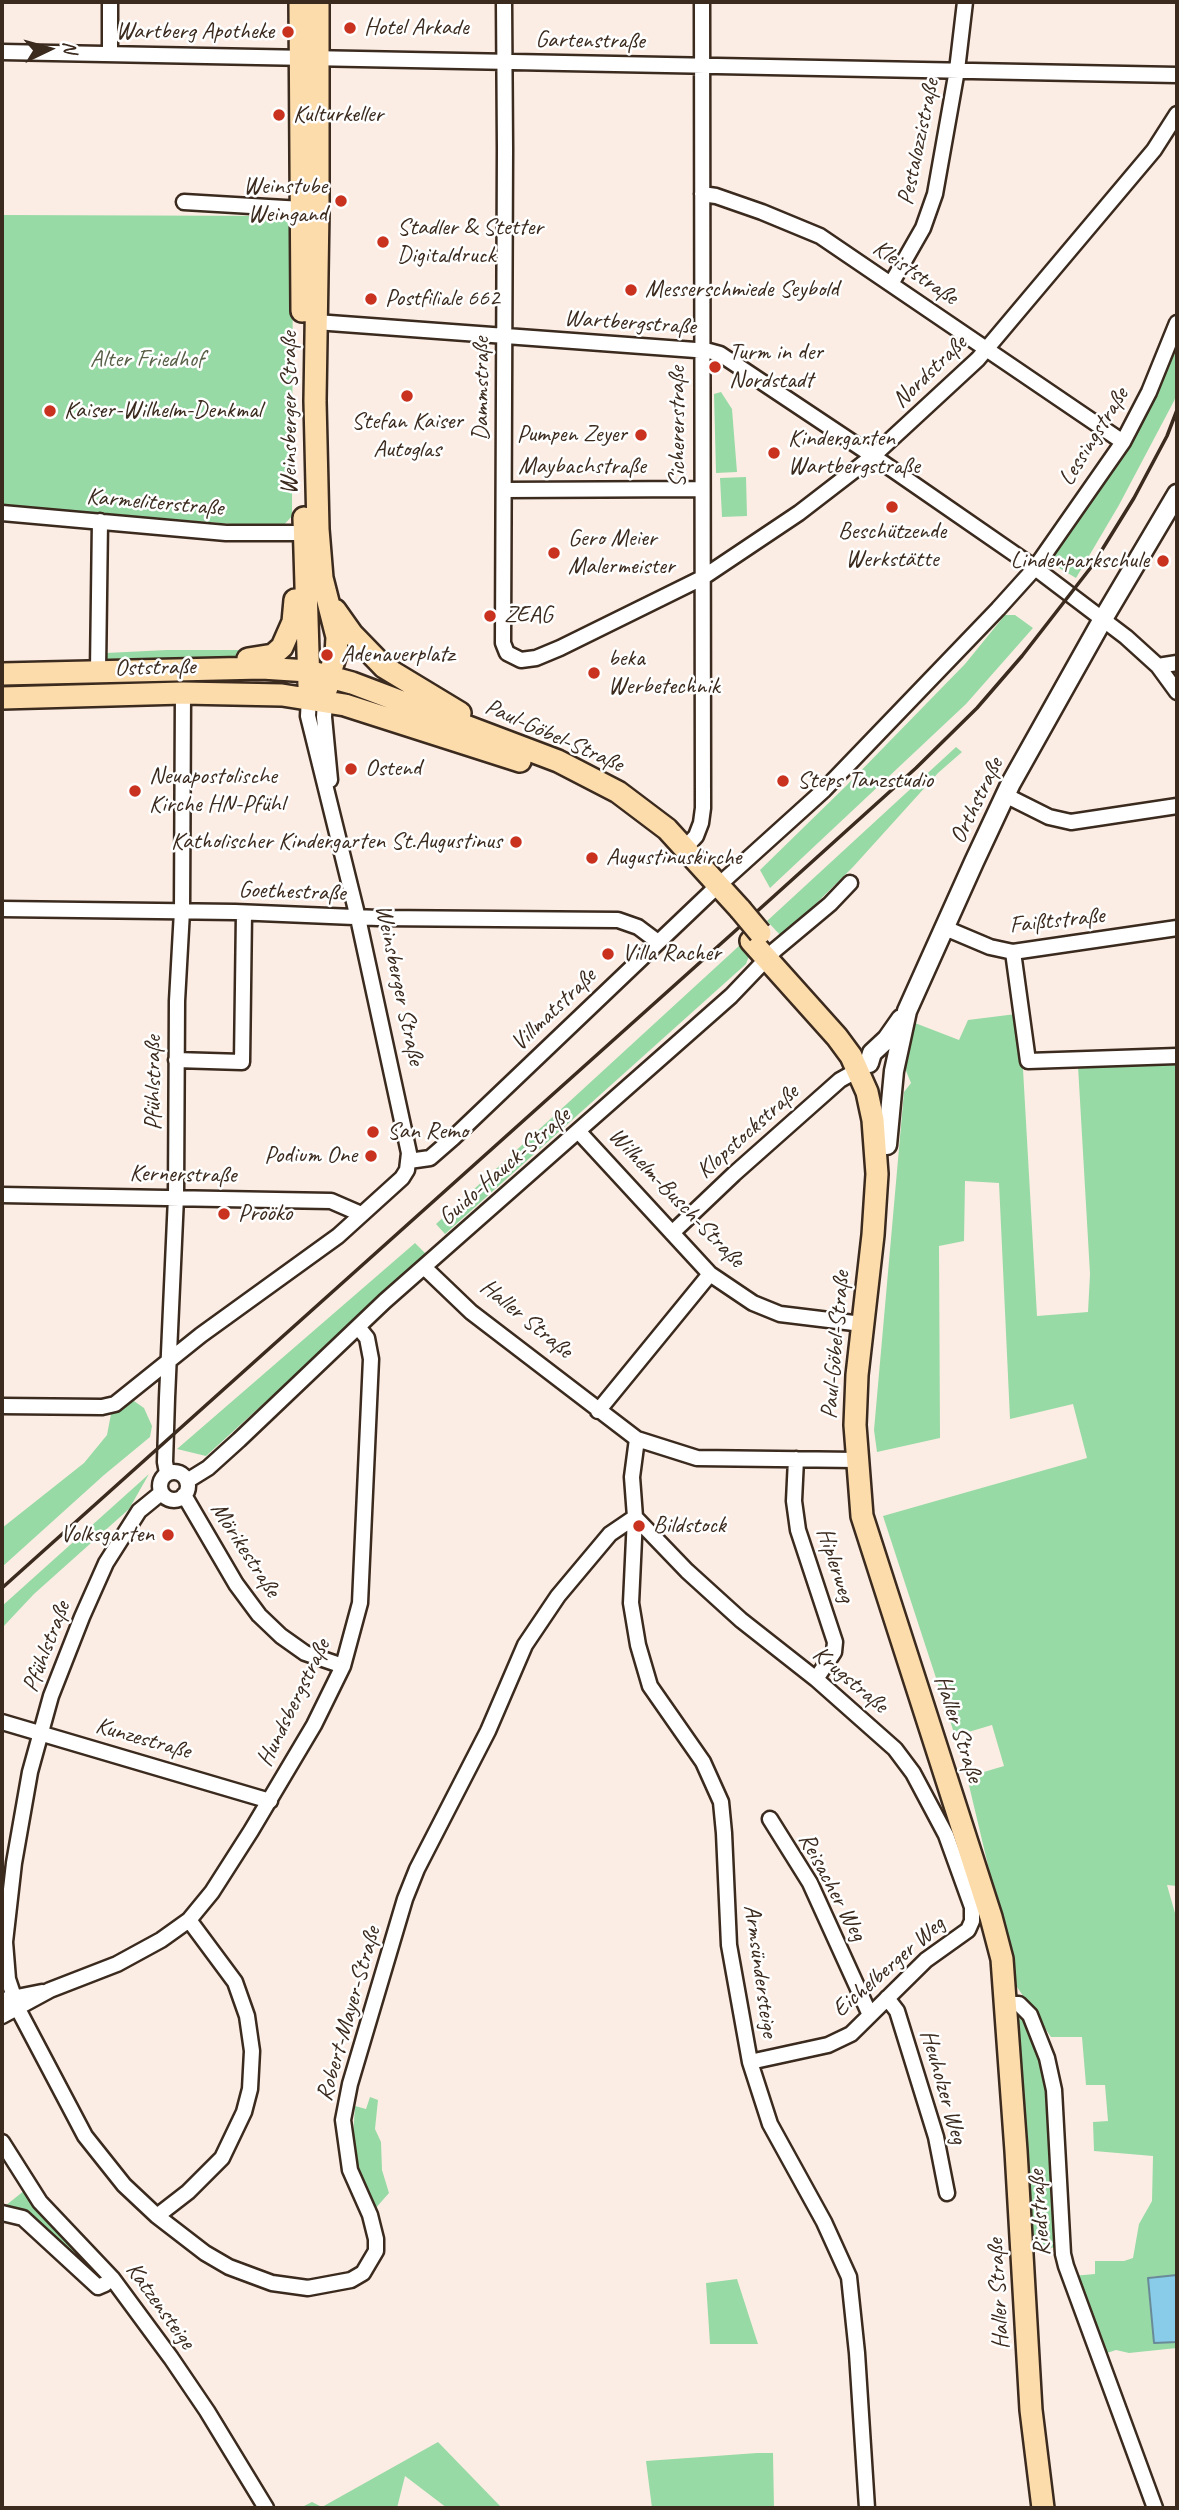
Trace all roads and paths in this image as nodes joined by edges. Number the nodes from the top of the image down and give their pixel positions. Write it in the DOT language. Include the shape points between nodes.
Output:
graph roads {
  1 [pos="110,2"];
  2 [pos="300,2"];
  3 [pos="318,2"];
  4 [pos="504,2"];
  5 [pos="702,2"];
  6 [pos="965,2"];
  7 [pos="2,52"];
  8 [pos="110,54"];
  9 [pos="309,58"];
  10 [pos="505,63"];
  11 [pos="702,65"];
  12 [pos="957,70"];
  13 [pos="1177,75"];
  14 [pos="1177,114"];
  15 [pos="702,194"];
  16 [pos="184,202"];
  17 [pos="302,209"];
  18 [pos="891,284"];
  19 [pos="316,322"];
  20 [pos="1177,323"];
  21 [pos="505,337"];
  22 [pos="987,349"];
  23 [pos="701,350"];
  24 [pos="1123,442"];
  25 [pos="873,456"];
  26 [pos="504,489"];
  27 [pos="701,489"];
  28 [pos="1177,494"];
  29 [pos="2,513"];
  30 [pos="100,521"];
  31 [pos="304,537"];
  32 [pos="1035,568"];
  33 [pos="702,578"];
  34 [pos="326,593"];
  35 [pos="1103,619"];
  36 [pos="505,650"];
  37 [pos="1177,663"];
  38 [pos="1157,666"];
  39 [pos="209,668"];
  40 [pos="98,670"];
  41 [pos="318,673"];
  42 [pos="2,674"];
  43 [pos="1177,692"];
  44 [pos="184,693"];
  45 [pos="2,698"];
  46 [pos="317,700"];
  47 [pos="526,748"];
  48 [pos="1005,795"];
  49 [pos="1177,806"];
  50 [pos="686,847"];
  51 [pos="850,883"];
  52 [pos="715,889"];
  53 [pos="2,908"];
  54 [pos="182,911"];
  55 [pos="244,913"];
  56 [pos="358,918"];
  57 [pos="945,928"];
  58 [pos="1177,928"];
  59 [pos="658,942"];
  60 [pos="1013,952"];
  61 [pos="770,954"];
  62 [pos="908,1010"];
  63 [pos="898,1047"];
  64 [pos="1177,1056"];
  65 [pos="176,1060"];
  66 [pos="863,1066"];
  67 [pos="579,1132"];
  68 [pos="887,1145"];
  69 [pos="409,1161"];
  70 [pos="2,1195"];
  71 [pos="176,1197"];
  72 [pos="361,1214"];
  73 [pos="672,1233"];
  74 [pos="873,1235"];
  75 [pos="424,1267"];
  76 [pos="710,1274"];
  77 [pos="862,1324"];
  78 [pos="359,1327"];
  79 [pos="168,1360"];
  80 [pos="2,1406"];
  81 [pos="598,1410"];
  82 [pos="637,1439"];
  83 [pos="796,1459"];
  84 [pos="856,1460"];
  85 [pos="167,1473"];
  86 [pos="187,1480"];
  87 [pos="161,1493"];
  88 [pos="184,1496"];
  89 [pos="635,1517"];
  90 [pos="343,1666"];
  91 [pos="816,1679"];
  92 [pos="2,1722"];
  93 [pos="40,1733"];
  94 [pos="270,1801"];
  95 [pos="770,1819"];
  96 [pos="189,1920"];
  97 [pos="972,1921"];
  98 [pos="4,1923"];
  99 [pos="887,1998"];
  100 [pos="10,2002"];
  101 [pos="1007,2004"];
  102 [pos="870,2015"];
  103 [pos="2,2016"];
  104 [pos="750,2062"];
  105 [pos="2,2142"];
  106 [pos="947,2193"];
  107 [pos="2,2213"];
  108 [pos="157,2216"];
  109 [pos="112,2278"];
  110 [pos="266,2508"];
  111 [pos="867,2508"];
  112 [pos="1043,2508"];
  113 [pos="1155,2508"];
  1 -- 8 [label="street"];
  2 -- 9 [label="main road, Weinsberger Straße"];
  3 -- 9 [label="main road, Weinsberger Straße"];
  4 -- 10 [label="street, Dammstraße"];
  5 -- 11 [label="street, Sichererstraße"];
  6 -- 12 [label="street, Pestalozzistraße"];
  7 -- 8 [label="street, Gartenstraße"];
  8 -- 9 [label="street, Gartenstraße"];
  9 -- 10 [label="street, Gartenstraße"];
  9 -- 17 [label="main road, Weinsberger Straße"];
  9 -- 19 [label="main road, Weinsberger Straße" via="319,197"];
  10 -- 11 [label="street, Gartenstraße"];
  10 -- 21 [label="street, Dammstraße"];
  11 -- 12 [label="street, Gartenstraße"];
  11 -- 15 [label="street, Sichererstraße"];
  12 -- 13 [label="street, Gartenstraße"];
  12 -- 18 [label="street, Pestalozzistraße" via="933,203"];
  14 -- 22 [label="street, Nordstraße" via="1154,150"];
  15 -- 18 [label="street, Kleiststraße" via="820,236"];
  15 -- 23 [label="street, Sichererstraße"];
  16 -- 17 [label="street"];
  17 -- 31 [label="main road, Weinsberger Straße"];
  18 -- 22 [label="street, Kleiststraße"];
  19 -- 21 [label="street, Wartbergstraße"];
  19 -- 34 [label="main road, Weinsberger Straße" via="318,539"];
  20 -- 24 [label="street, Lessingstraße"];
  21 -- 23 [label="street, Wartbergstraße"];
  21 -- 26 [label="street, Dammstraße"];
  22 -- 24 [label="street, Kleiststraße"];
  22 -- 25 [label="street, Nordstraße"];
  23 -- 25 [label="street, Wartbergstraße" via="728,358"];
  23 -- 27 [label="street, Sichererstraße"];
  24 -- 32 [label="street, Lessingstraße"];
  25 -- 32 [label="street, Wartbergstraße"];
  25 -- 33 [label="street, Nordstraße"];
  26 -- 27 [label="street, Maybachstraße"];
  26 -- 36 [label="street, Dammstraße"];
  27 -- 33 [label="street, Sichererstraße"];
  28 -- 35 [label="street, Orthstraße"];
  29 -- 30 [label="street, Karmeliterstraße"];
  30 -- 31 [label="street, Karmeliterstraße"];
  30 -- 40 [label="street"];
  31 -- 39 [label="main road" via="295,569 293,622 284,645 273,655 233,659"];
  31 -- 41 [label="main road, Weinsberger Straße"];
  32 -- 35 [label="street, Wartbergstraße"];
  32 -- 52 [label="street, Villmatstraße" via="824,790"];
  33 -- 36 [label="street, Nordstraße" via="541,656 522,660"];
  33 -- 50 [label="street, Sichererstraße" via="703,808 696,836"];
  34 -- 41 [label="main road, Weinsberger Straße" via="337,637 336,654"];
  34 -- 47 [label="main road" via="340,619 384,667"];
  35 -- 38 [label="street, Wartbergstraße"];
  35 -- 48 [label="street, Orthstraße"];
  37 -- 38 [label="street"];
  38 -- 43 [label="street, Wartbergstraße"];
  39 -- 40 [label="main road, Oststraße"];
  39 -- 41 [label="main road, Oststraße"];
  40 -- 42 [label="main road, Oststraße"];
  41 -- 46 [label="main road, Weinsberger Straße"];
  41 -- 47 [label="main road, Paul-Göbel-Straße"];
  44 -- 45 [label="main road, Oststraße"];
  44 -- 46 [label="main road, Oststraße"];
  44 -- 54 [label="street, Pfühlstraße"];
  46 -- 52 [label="main road, Paul-Göbel-Straße" via="554,772 612,803"];
  46 -- 56 [label="street, Weinsberger Straße" via="324,717 335,820"];
  47 -- 50 [label="main road, Paul-Göbel-Straße" via="618,792"];
  48 -- 49 [label="street" via="1061,821"];
  48 -- 57 [label="street, Orthstraße"];
  50 -- 52 [label="main road, Paul-Göbel-Straße"];
  51 -- 61 [label="street, Guido-Hauck-Straße"];
  52 -- 59 [label="street, Villmatstraße"];
  52 -- 61 [label="main road, Paul-Göbel-Straße"];
  53 -- 54 [label="street, Goethestraße"];
  54 -- 55 [label="street, Goethestraße"];
  54 -- 65 [label="street, Pfühlstraße"];
  55 -- 56 [label="street, Goethestraße"];
  55 -- 65 [label="street" via="242,1062"];
  56 -- 59 [label="street, Goethestraße" via="618,920 638,927"];
  56 -- 69 [label="street, Weinsberger Straße"];
  57 -- 60 [label="street, Faißtstraße"];
  57 -- 62 [label="street, Orthstraße"];
  58 -- 60 [label="street, Faißtstraße"];
  59 -- 69 [label="street, Villmatstraße" via="435,1154"];
  60 -- 64 [label="street" via="1028,1061"];
  61 -- 66 [label="main road, Paul-Göbel-Straße"];
  61 -- 67 [label="street, Guido-Hauck-Straße" via="731,996"];
  62 -- 63 [label="street, Orthstraße"];
  62 -- 66 [label="street, Orthstraße"];
  63 -- 66 [label="street" via="885,1063"];
  63 -- 68 [label="street, Orthstraße"];
  65 -- 71 [label="street, Pfühlstraße"];
  66 -- 68 [label="main road, Paul-Göbel-Straße" via="880,1087"];
  66 -- 73 [label="street, Klopstockstraße" via="831,1088"];
  66 -- 74 [label="main road, Paul-Göbel-Straße" via="877,1146"];
  67 -- 73 [label="street, Wilhelm-Busch-Straße"];
  67 -- 75 [label="street, Guido-Hauck-Straße"];
  68 -- 74 [label="main road, Paul-Göbel-Straße"];
  69 -- 72 [label="street" via="402,1178"];
  70 -- 71 [label="street, Kernerstraße"];
  71 -- 72 [label="street, Kernerstraße" via="331,1200"];
  71 -- 79 [label="street, Pfühlstraße"];
  72 -- 79 [label="street" via="338,1236"];
  73 -- 76 [label="street, Wilhelm-Busch-Straße"];
  74 -- 77 [label="main road, Paul-Göbel-Straße"];
  75 -- 78 [label="street, Guido-Hauck-Straße"];
  75 -- 81 [label="street, Haller Straße" via="471,1312"];
  76 -- 77 [label="street, Wilhelm-Busch-Straße" via="780,1314"];
  76 -- 81 [label="street"];
  77 -- 84 [label="main road, Paul-Göbel-Straße"];
  78 -- 86 [label="street, Guido-Hauck-Straße" via="208,1468"];
  78 -- 90 [label="street, Hundsbergstraße" via="367,1338 371,1359 361,1590"];
  79 -- 80 [label="street" via="111,1406"];
  79 -- 85 [label="street, Pfühlstraße"];
  81 -- 82 [label="street, Haller Straße"];
  82 -- 83 [label="street, Haller Straße" via="697,1458"];
  82 -- 89 [label="street, Armsündersteige" via="632,1477"];
  83 -- 84 [label="street, Haller Straße"];
  83 -- 91 [label="street, Hiplerweg" via="798,1530 835,1642 834,1652"];
  84 -- 101 [label="main road, Haller Straße" via="862,1516 991,1917"];
  85 -- 86 [label="street" via="177,1472"];
  85 -- 87 [label="street" via="160,1484"];
  86 -- 88 [label="street"];
  87 -- 88 [label="street" via="172,1500"];
  87 -- 93 [label="street, Pfühlstraße" via="139,1511 106,1563 64,1661"];
  88 -- 90 [label="street, Mörikestraße" via="259,1615 305,1653"];
  89 -- 91 [label="street, Krugstraße" via="741,1620"];
  89 -- 104 [label="street, Armsündersteige" via="631,1603 647,1676 703,1762 720,1802 729,1945"];
  89 -- 108 [label="street, Robert-Mayer-Straße" via="610,1534 524,1645 488,1731 405,1899 349,2084 343,2120 350,2170 376,2239 372,2261 351,2280 326,2286 272,2283 229,2267"];
  90 -- 94 [label="street, Hundsbergstraße"];
  91 -- 97 [label="street, Krugstraße" via="895,1749 913,1773 946,1835 972,1907"];
  92 -- 93 [label="street, Kunzestraße"];
  93 -- 94 [label="street, Kunzestraße"];
  93 -- 98 [label="street, Pfühlstraße"];
  94 -- 96 [label="street, Hundsbergstraße"];
  95 -- 102 [label="street, Reisacher Weg" via="810,1883"];
  96 -- 100 [label="street, Hundsbergstraße" via="117,1964"];
  96 -- 108 [label="street" via="235,1982 247,2016 252,2051 250,2089 228,2150 188,2192"];
  97 -- 99 [label="street, Eichelberger Weg" via="964,1933"];
  98 -- 100 [label="street, Pfühlstraße"];
  99 -- 102 [label="street, Eichelberger Weg"];
  99 -- 106 [label="street, Heuholzer Weg" via="897,2011 936,2137"];
  100 -- 103 [label="street, Hundsbergstraße"];
  100 -- 108 [label="street, Robert-Mayer-Straße" via="85,2136 124,2185"];
  101 -- 112 [label="main road, Haller Straße" via="1031,2410"];
  101 -- 113 [label="street, Riedstraße" via="1019,2004 1030,2015 1047,2058 1055,2091 1063,2254"];
  102 -- 104 [label="street, Eichelberger Weg" via="851,2034 828,2045"];
  104 -- 111 [label="street, Armsündersteige" via="770,2124 849,2277"];
  105 -- 109 [label="street, Katzensteige" via="40,2202"];
  107 -- 109 [label="street" via="23,2218 98,2287"];
  109 -- 110 [label="street, Katzensteige" via="207,2411"];
}
